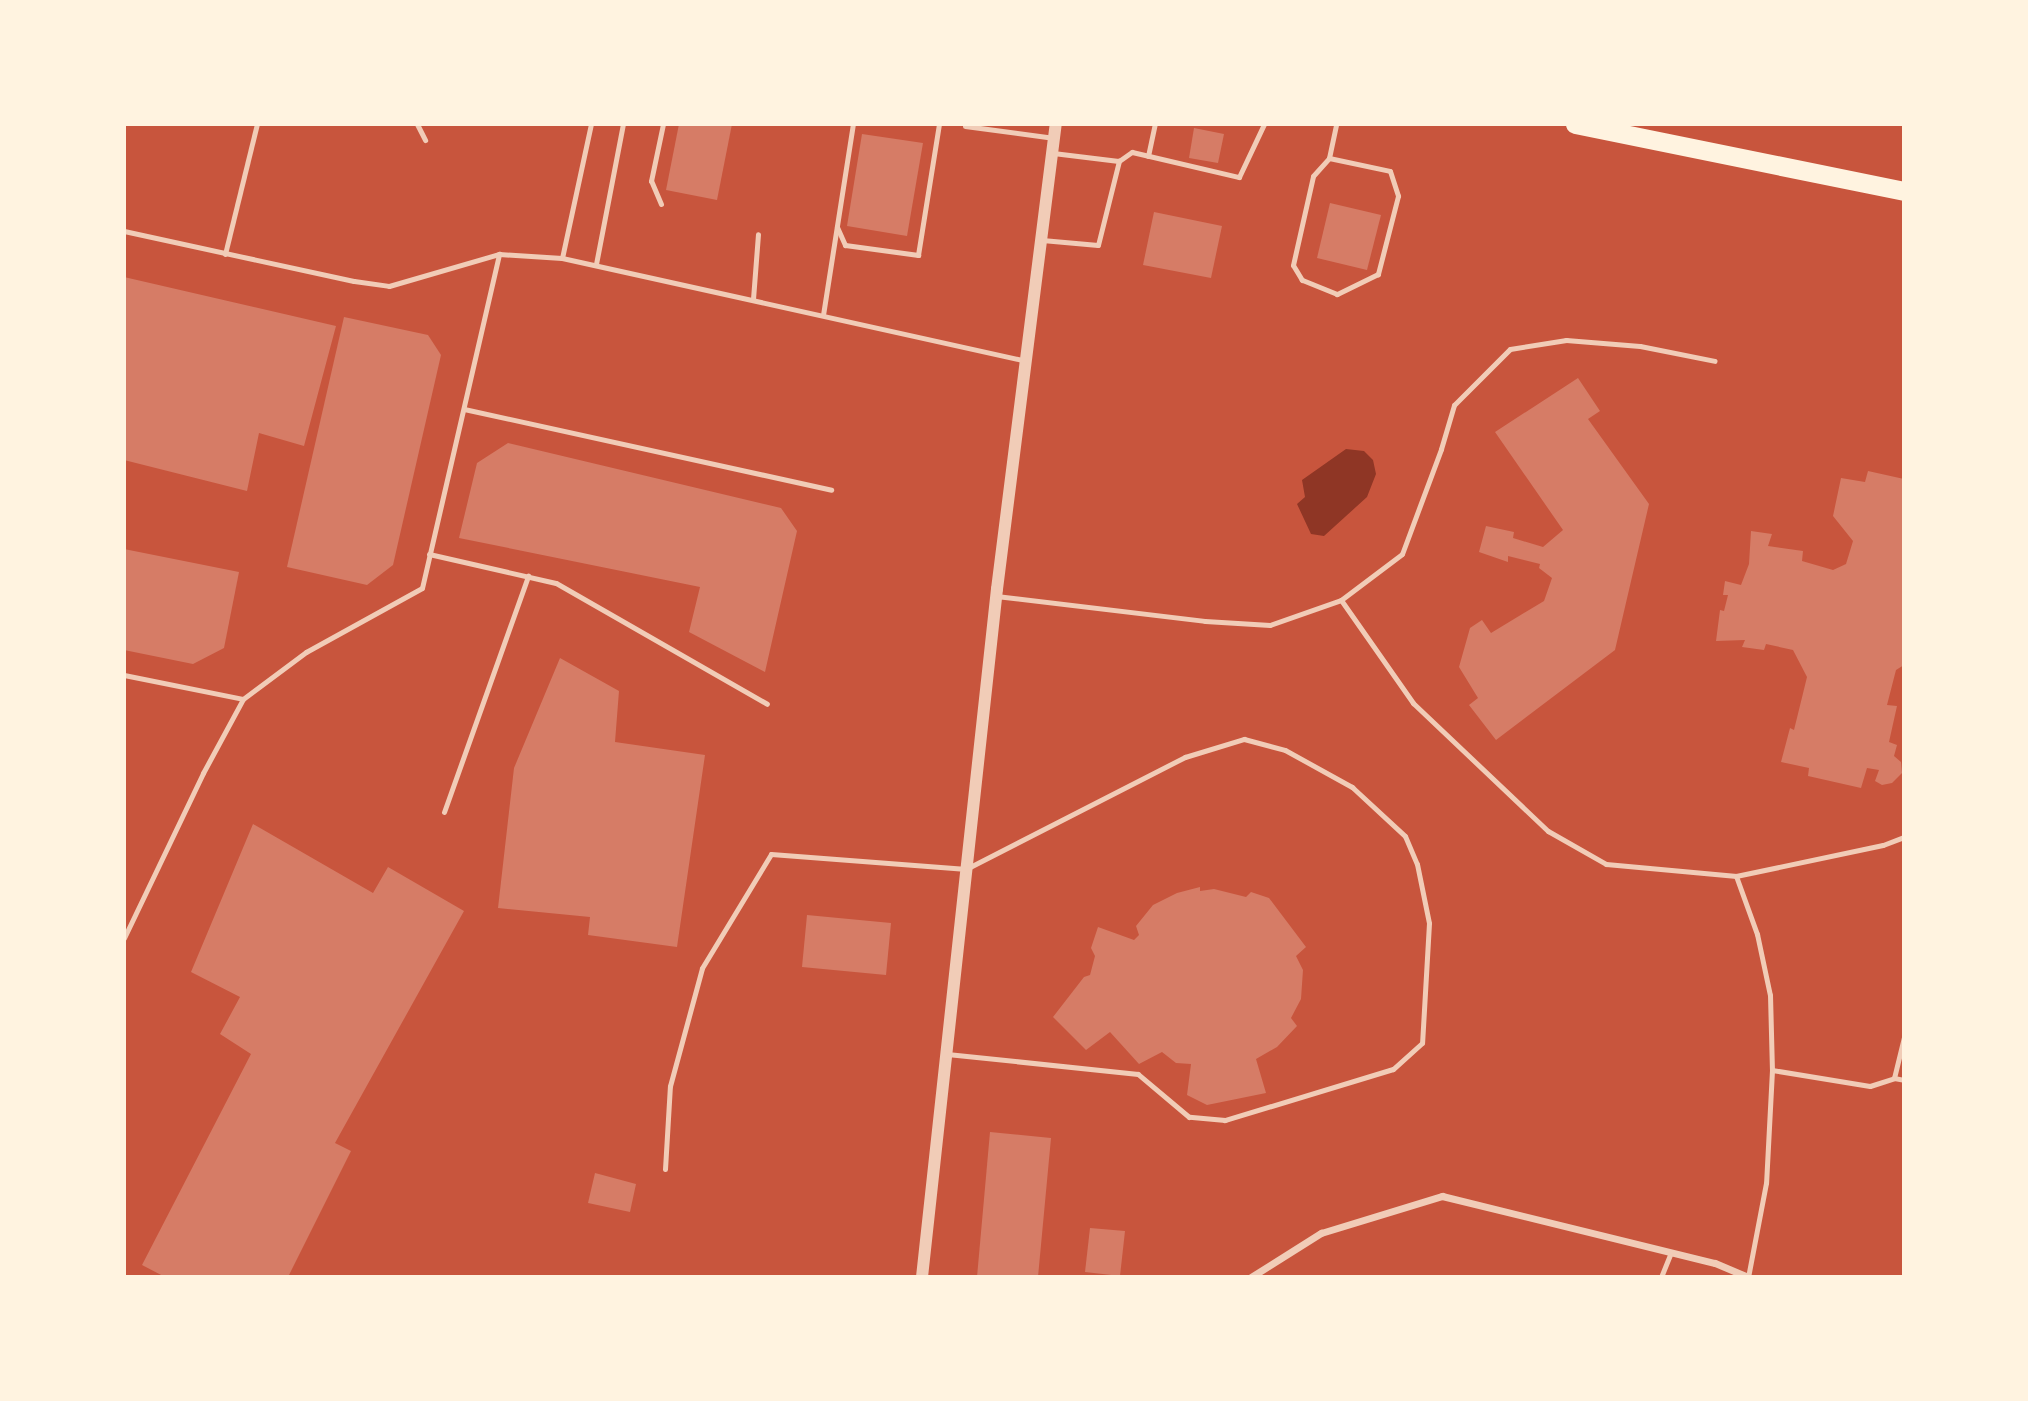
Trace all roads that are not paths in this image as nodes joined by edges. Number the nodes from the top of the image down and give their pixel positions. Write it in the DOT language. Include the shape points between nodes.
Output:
graph roads {
  1 [pos="257,124"];
  2 [pos="417,124"];
  3 [pos="591,124"];
  4 [pos="623,124"];
  5 [pos="663,124"];
  6 [pos="853,124"];
  7 [pos="939,124"];
  8 [pos="1056,124"];
  9 [pos="1155,124"];
  10 [pos="1264,124"];
  11 [pos="1336,124"];
  12 [pos="1575,124"];
  13 [pos="965,126"];
  14 [pos="1054,138"];
  15 [pos="425,140"];
  16 [pos="1053,153"];
  17 [pos="1148,156"];
  18 [pos="1329,158"];
  19 [pos="1119,161"];
  20 [pos="1904,191"];
  21 [pos="661,204"];
  22 [pos="837,227"];
  23 [pos="124,231"];
  24 [pos="758,234"];
  25 [pos="1042,240"];
  26 [pos="225,254"];
  27 [pos="499,254"];
  28 [pos="562,258"];
  29 [pos="596,264"];
  30 [pos="753,299"];
  31 [pos="824,315"];
  32 [pos="1026,361"];
  33 [pos="1715,361"];
  34 [pos="464,409"];
  35 [pos="831,490"];
  36 [pos="429,554"];
  37 [pos="528,576"];
  38 [pos="996,596"];
  39 [pos="1341,600"];
  40 [pos="124,675"];
  41 [pos="243,699"];
  42 [pos="766,704"];
  43 [pos="444,812"];
  44 [pos="1904,837"];
  45 [pos="967,869"];
  46 [pos="1736,876"];
  47 [pos="124,938"];
  48 [pos="1904,1037"];
  49 [pos="946,1054"];
  50 [pos="1772,1070"];
  51 [pos="1894,1078"];
  52 [pos="1904,1080"];
  53 [pos="665,1169"];
  54 [pos="1671,1252"];
  55 [pos="922,1277"];
  56 [pos="1251,1277"];
  57 [pos="1661,1277"];
  58 [pos="1749,1277"];
  1 -- 26 [label="lane"];
  2 -- 15 [label="lane"];
  3 -- 28 [label="lane"];
  4 -- 29 [label="lane"];
  5 -- 21 [label="lane" via="651,181"];
  6 -- 22 [label="lane"];
  7 -- 22 [label="lane" via="918,255 845,245"];
  8 -- 14 [label="street"];
  9 -- 17 [label="lane"];
  10 -- 17 [label="lane" via="1239,177"];
  11 -- 18 [label="lane"];
  12 -- 20 [label="highway"];
  13 -- 14 [label="lane"];
  14 -- 16 [label="street"];
  16 -- 19 [label="lane"];
  16 -- 25 [label="street"];
  17 -- 19 [label="lane" via="1132,152"];
  18 -- 18 [label="lane" via="1313,176 1293,265 1302,280 1337,294 1378,274 1398,196 1390,171"];
  19 -- 25 [label="lane" via="1098,245"];
  22 -- 31 [label="lane"];
  23 -- 26 [label="lane"];
  24 -- 30 [label="lane"];
  25 -- 32 [label="street"];
  26 -- 27 [label="lane" via="389,286"];
  27 -- 28 [label="lane"];
  27 -- 34 [label="lane"];
  28 -- 29 [label="lane"];
  29 -- 30 [label="lane"];
  30 -- 31 [label="lane"];
  31 -- 32 [label="lane"];
  32 -- 38 [label="street"];
  33 -- 39 [label="lane" via="1640,346 1566,340 1510,349 1454,405 1402,554"];
  34 -- 35 [label="lane"];
  34 -- 36 [label="lane"];
  36 -- 37 [label="lane"];
  36 -- 41 [label="lane" via="422,588 306,652"];
  37 -- 42 [label="lane" via="556,583"];
  37 -- 43 [label="lane"];
  38 -- 39 [label="lane" via="1270,625"];
  38 -- 45 [label="street"];
  39 -- 46 [label="lane" via="1413,703 1548,831 1606,864"];
  40 -- 41 [label="lane"];
  41 -- 47 [label="lane"];
  44 -- 46 [label="lane"];
  45 -- 49 [label="street"];
  45 -- 49 [label="lane" via="1185,757 1244,739 1285,750 1352,786 1405,836 1417,864 1429,923 1422,1043 1393,1069 1225,1120 1189,1117 1138,1074"];
  45 -- 53 [label="lane" via="771,854 702,968 670,1086"];
  46 -- 50 [label="lane" via="1757,934 1770,995"];
  48 -- 51 [label="lane"];
  49 -- 55 [label="street"];
  50 -- 51 [label="lane" via="1870,1086"];
  50 -- 58 [label="lane" via="1766,1183"];
  51 -- 52 [label="lane"];
  54 -- 56 [label="street" via="1442,1196 1321,1233"];
  54 -- 57 [label="lane"];
  54 -- 58 [label="street"];
}
